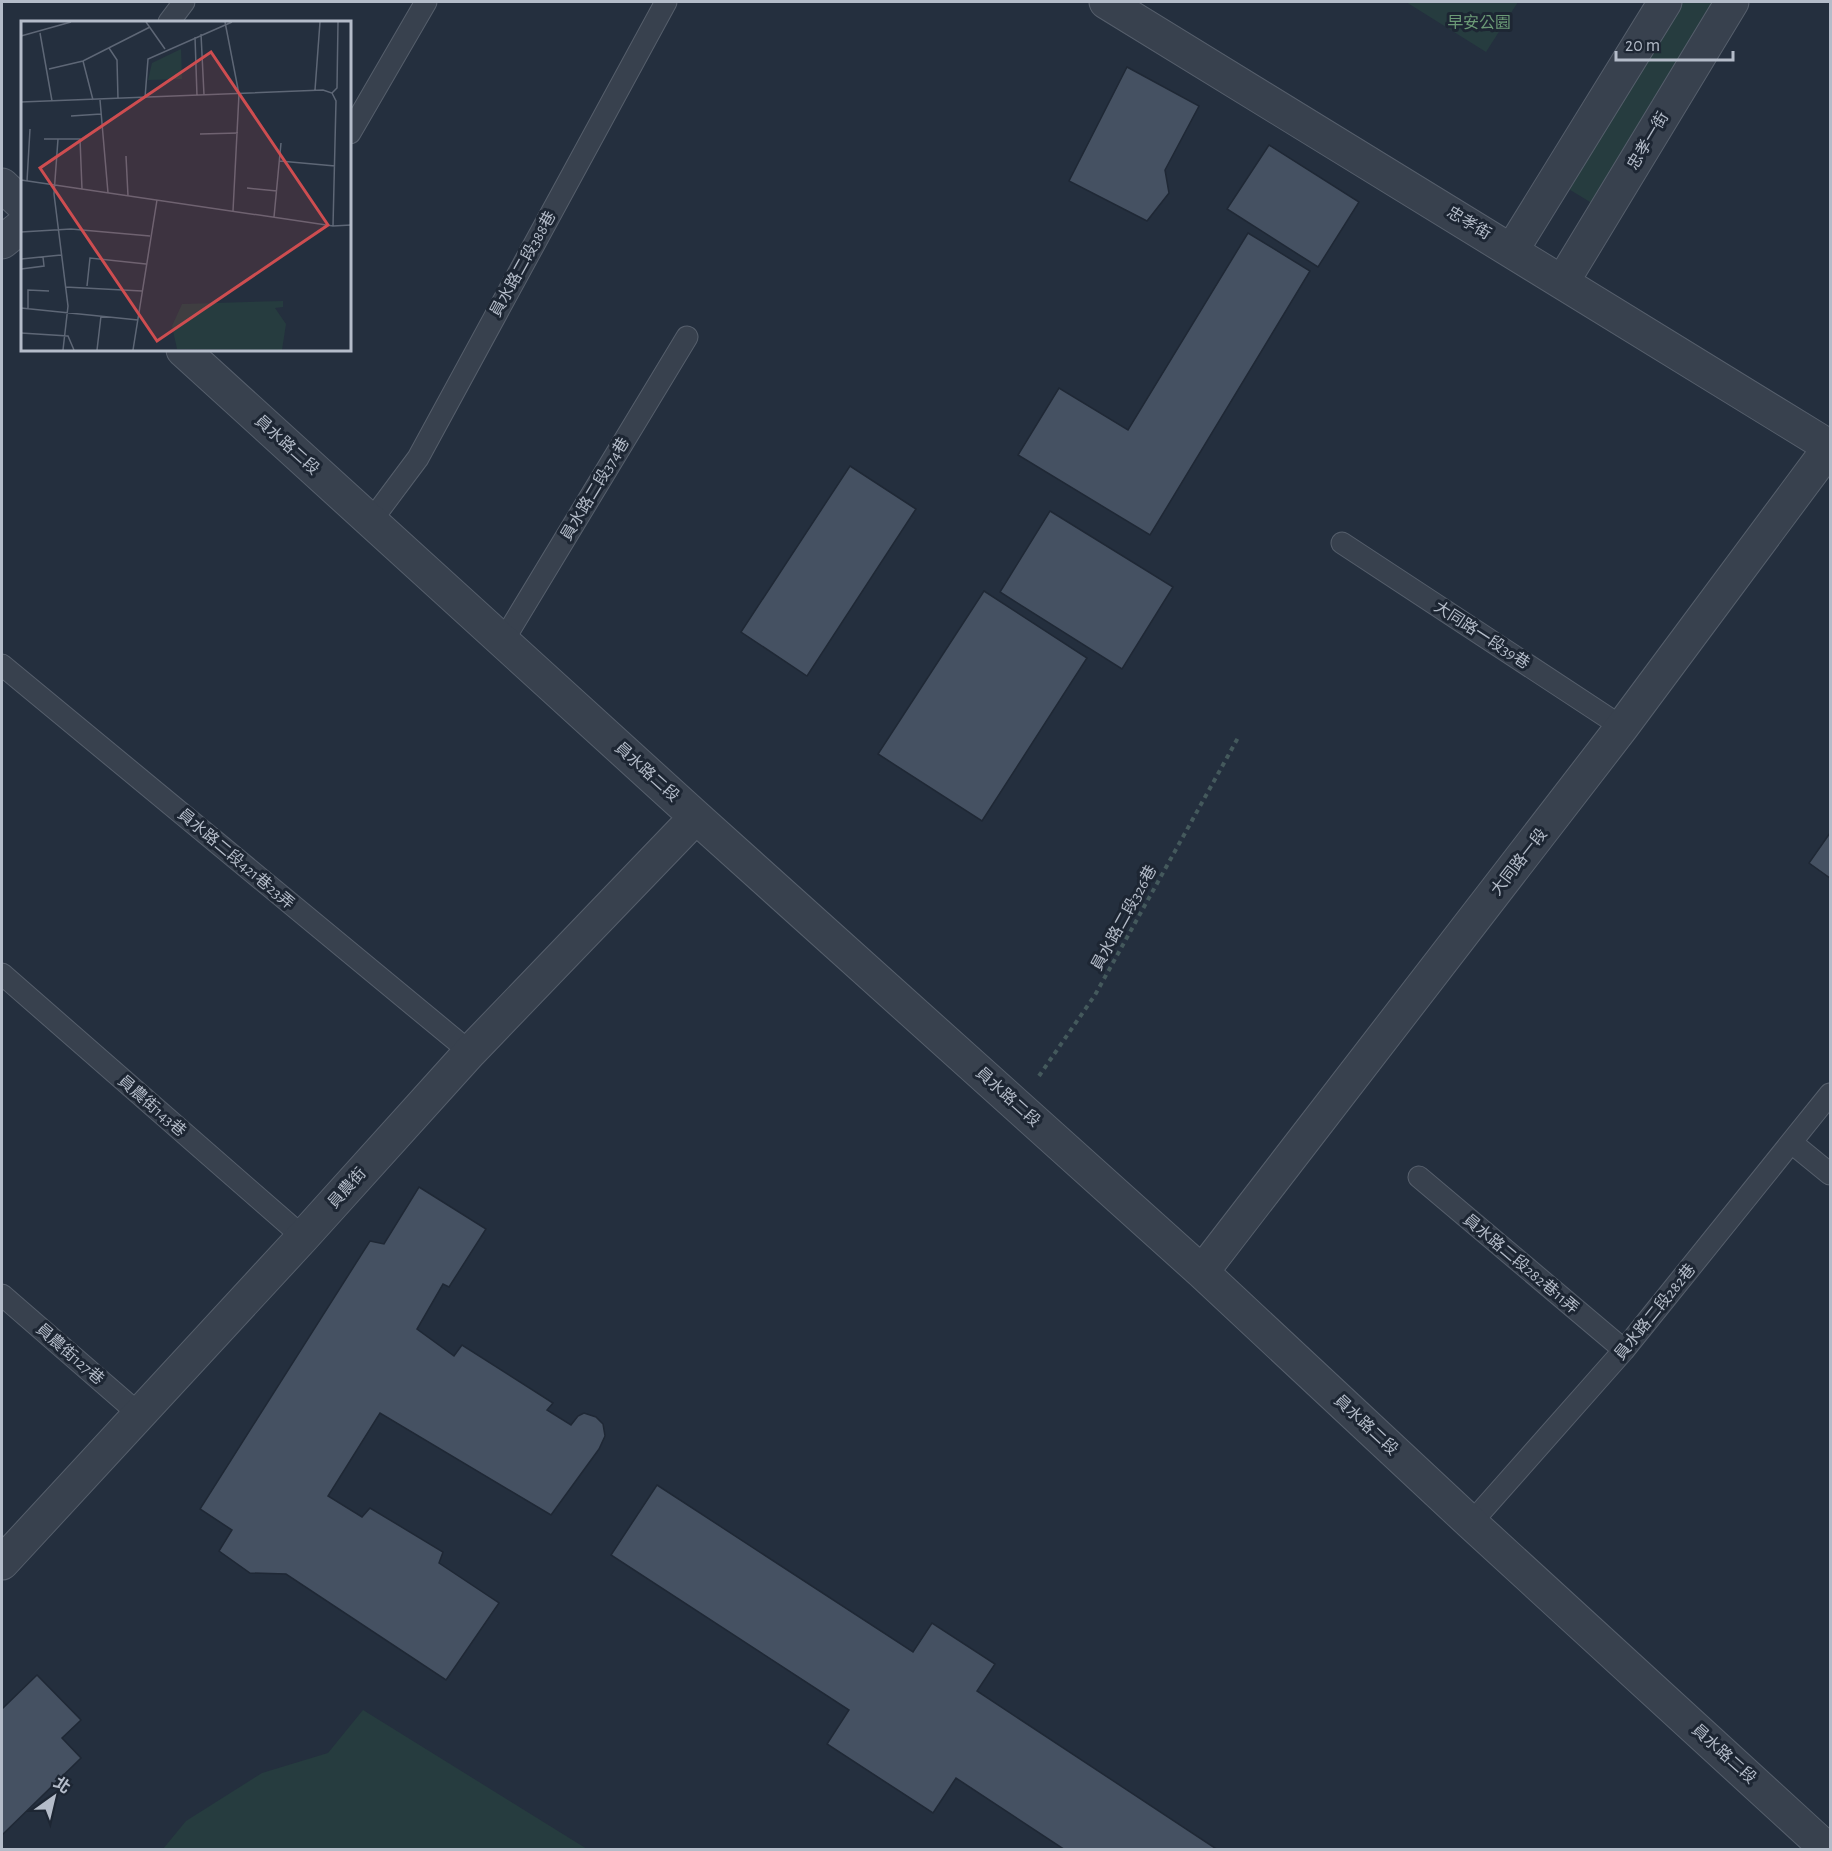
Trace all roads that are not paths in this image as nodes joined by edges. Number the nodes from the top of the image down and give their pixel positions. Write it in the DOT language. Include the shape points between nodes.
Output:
graph roads {
  1 [pos="184,2"];
  2 [pos="426,2"];
  3 [pos="666,2"];
  4 [pos="1665,2"];
  5 [pos="1732,2"];
  6 [pos="1113,3"];
  7 [pos="170,21"];
  8 [pos="351,131"];
  9 [pos="2,185"];
  10 [pos="21,203"];
  11 [pos="21,227"];
  12 [pos="2,242"];
  13 [pos="1512,250"];
  14 [pos="1563,281"];
  15 [pos="687,337"];
  16 [pos="198,355"];
  17 [pos="1830,447"];
  18 [pos="371,521"];
  19 [pos="1342,543"];
  20 [pos="503,641"];
  21 [pos="2,665"];
  22 [pos="1622,727"];
  23 [pos="696,817"];
  24 [pos="2,974"];
  25 [pos="470,1052"];
  26 [pos="1830,1094"];
  27 [pos="1792,1143"];
  28 [pos="1830,1174"];
  29 [pos="1419,1177"];
  30 [pos="303,1237"];
  31 [pos="1202,1272"];
  32 [pos="2,1295"];
  33 [pos="1624,1350"];
  34 [pos="139,1414"];
  35 [pos="1471,1523"];
  36 [pos="2,1563"];
  37 [pos="1828,1850"];
  1 -- 7 [label="lane"];
  2 -- 8 [label="lane"];
  3 -- 18 [label="lane, 員水路二段388巷" via="418,458"];
  4 -- 13 [label="street"];
  5 -- 14 [label="street, 忠孝一街"];
  6 -- 13 [label="street, 忠孝街"];
  9 -- 10 [label="street"];
  11 -- 12 [label="street"];
  13 -- 14 [label="street, 忠孝街"];
  14 -- 17 [label="street, 忠孝街"];
  15 -- 20 [label="lane, 員水路二段374巷"];
  16 -- 18 [label="street, 員水路二段"];
  17 -- 22 [label="street, 大同路一段"];
  18 -- 20 [label="street, 員水路二段"];
  19 -- 22 [label="lane, 大同路一段39巷"];
  20 -- 23 [label="street, 員水路二段"];
  21 -- 25 [label="lane, 員水路二段421巷23弄"];
  22 -- 31 [label="street, 大同路一段"];
  23 -- 25 [label="street, 員農街"];
  23 -- 31 [label="street, 員水路二段"];
  24 -- 30 [label="lane, 員農街143巷"];
  25 -- 30 [label="street, 員農街"];
  26 -- 27 [label="lane, 員水路二段282巷"];
  27 -- 28 [label="lane"];
  27 -- 33 [label="lane, 員水路二段282巷"];
  29 -- 33 [label="lane, 員水路二段282巷11弄"];
  30 -- 34 [label="street, 員農街"];
  31 -- 35 [label="street, 員水路二段"];
  32 -- 34 [label="lane, 員農街127巷"];
  33 -- 35 [label="lane, 員水路二段282巷"];
  34 -- 36 [label="street, 員農街"];
  35 -- 37 [label="street, 員水路二段"];
}
